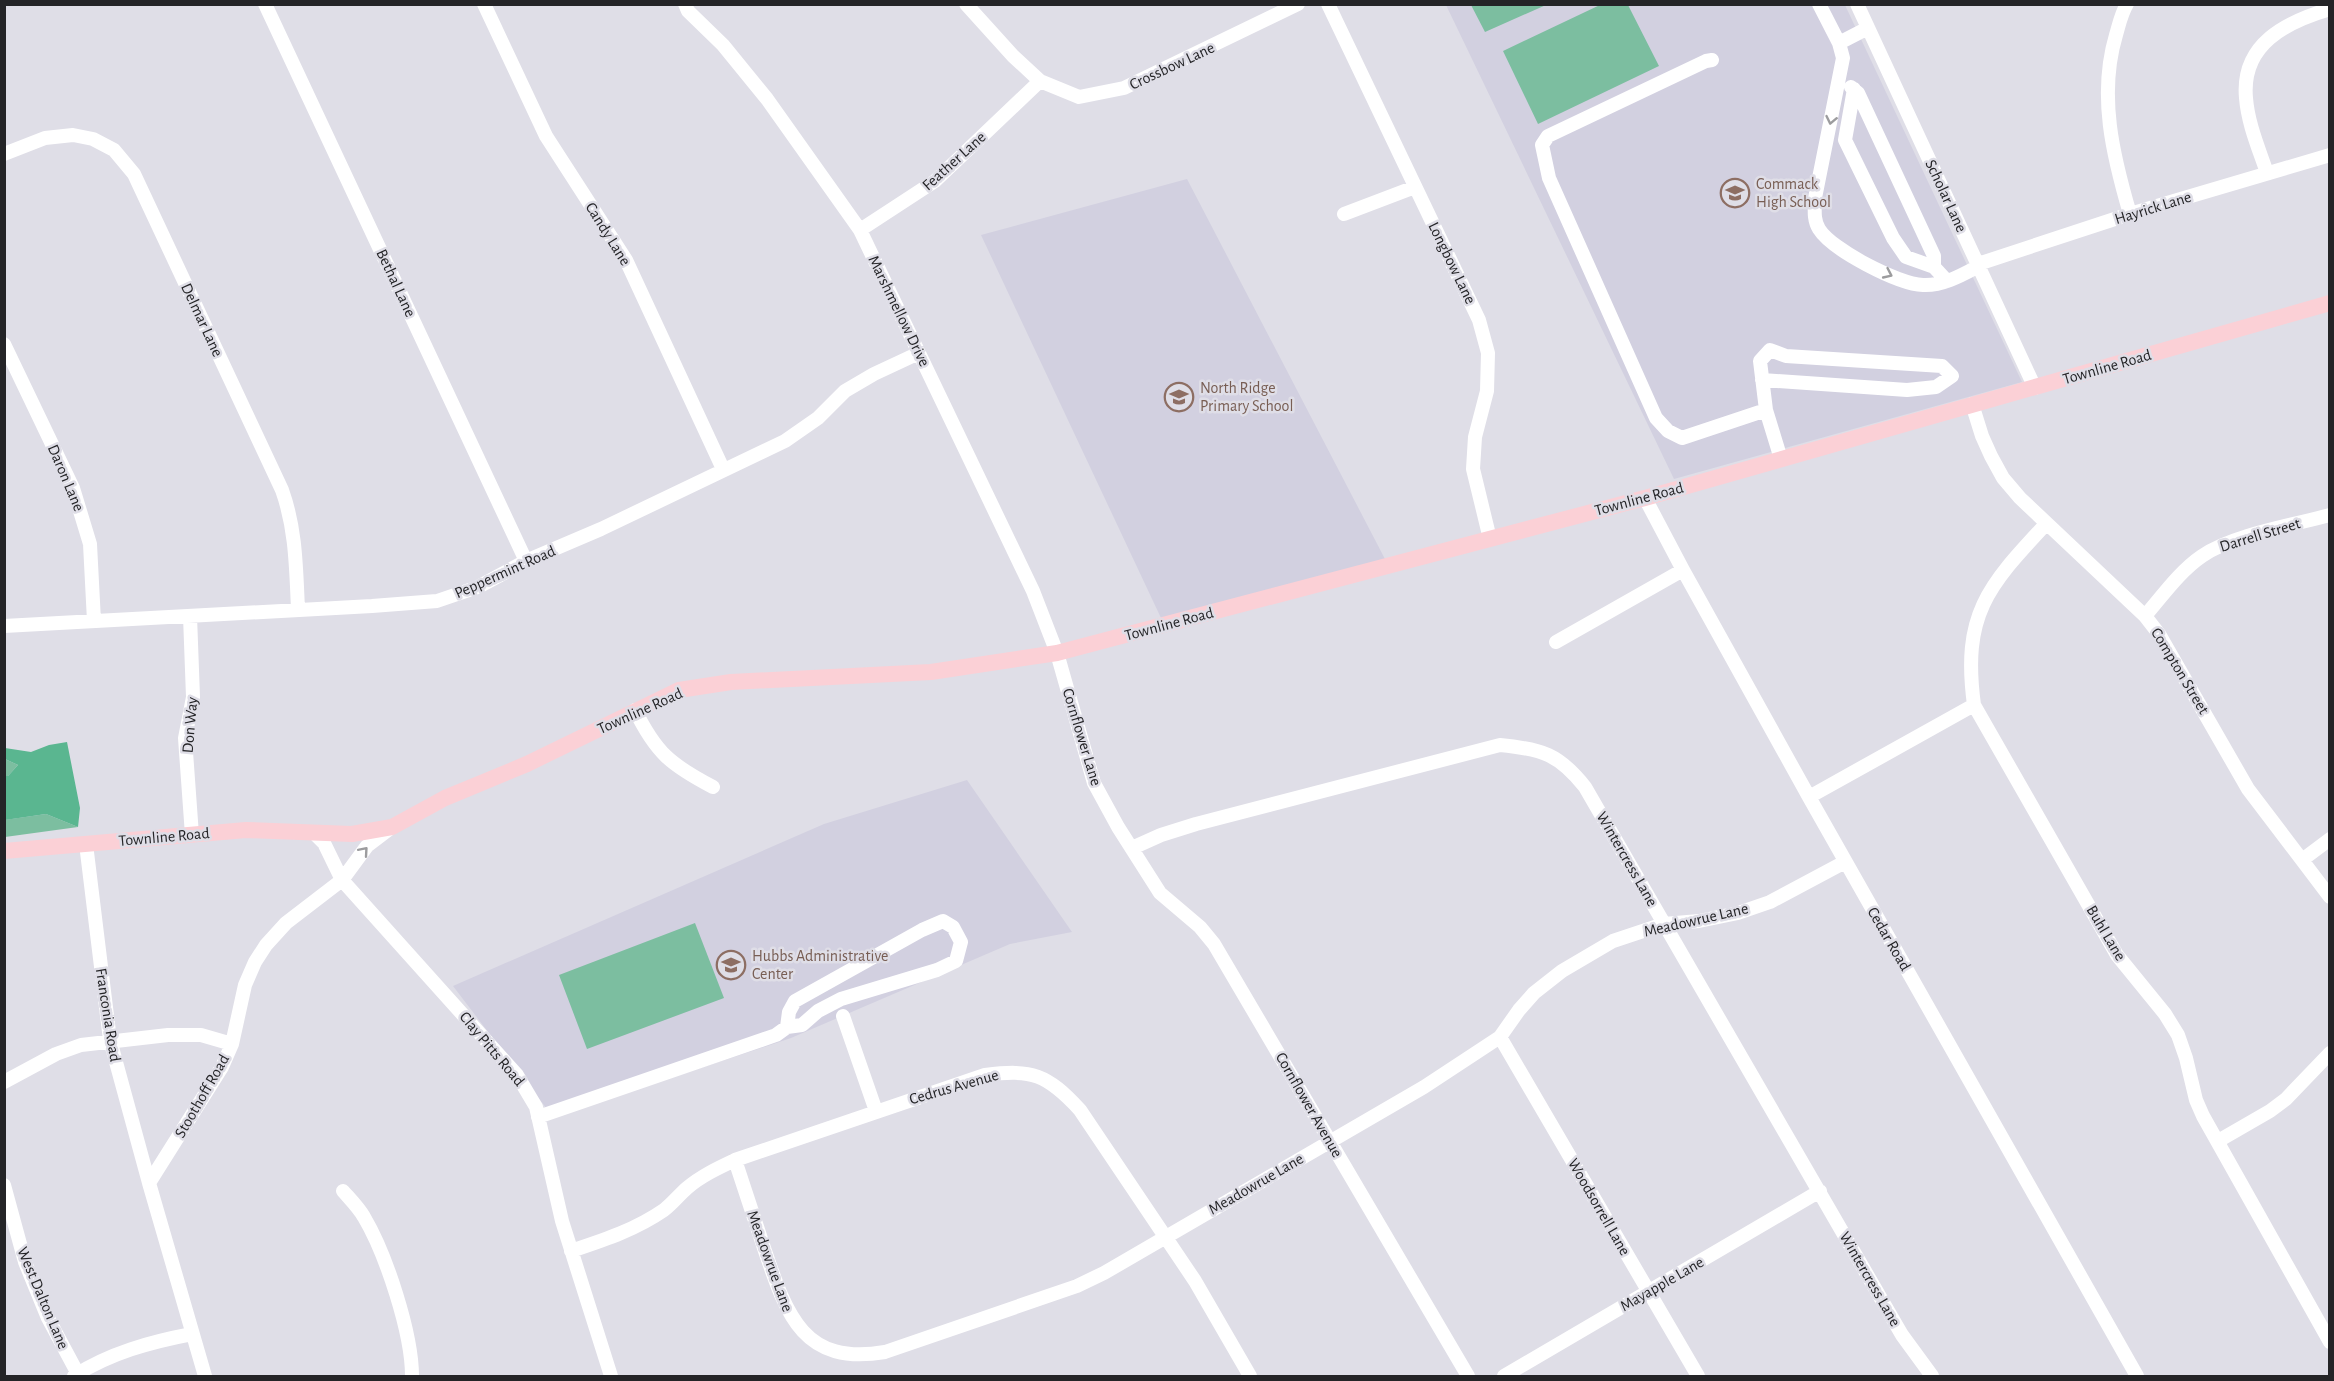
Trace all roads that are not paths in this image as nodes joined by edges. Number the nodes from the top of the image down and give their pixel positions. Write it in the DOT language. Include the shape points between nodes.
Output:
graph roads {
  1 [pos="266,4"];
  2 [pos="483,4"];
  3 [pos="685,4"];
  4 [pos="966,4"];
  5 [pos="1298,4"];
  6 [pos="1328,4"];
  7 [pos="1820,4"];
  8 [pos="1857,4"];
  9 [pos="2121,6"];
  10 [pos="2330,9"];
  11 [pos="1868,28"];
  12 [pos="1839,43"];
  13 [pos="1712,60"];
  14 [pos="1840,78"];
  15 [pos="1040,81"];
  16 [pos="1854,89"];
  17 [pos="4,154"];
  18 [pos="2330,155"];
  19 [pos="2267,173"];
  20 [pos="1415,188"];
  21 [pos="1344,214"];
  22 [pos="2130,214"];
  23 [pos="860,230"];
  24 [pos="1979,265"];
  25 [pos="1934,267"];
  26 [pos="1947,281"];
  27 [pos="2330,303"];
  28 [pos="4,344"];
  29 [pos="919,353"];
  30 [pos="1762,380"];
  31 [pos="2035,388"];
  32 [pos="1972,404"];
  33 [pos="1766,410"];
  34 [pos="1780,459"];
  35 [pos="723,470"];
  36 [pos="1645,498"];
  37 [pos="2330,515"];
  38 [pos="2046,525"];
  39 [pos="1490,539"];
  40 [pos="526,561"];
  41 [pos="1683,570"];
  42 [pos="298,609"];
  43 [pos="190,616"];
  44 [pos="2145,616"];
  45 [pos="94,621"];
  46 [pos="4,626"];
  47 [pos="1556,642"];
  48 [pos="1057,653"];
  49 [pos="1974,705"];
  50 [pos="635,711"];
  51 [pos="713,787"];
  52 [pos="1809,797"];
  53 [pos="392,827"];
  54 [pos="314,833"];
  55 [pos="192,835"];
  56 [pos="2330,839"];
  57 [pos="86,844"];
  58 [pos="1132,848"];
  59 [pos="4,850"];
  60 [pos="2302,860"];
  61 [pos="1845,862"];
  62 [pos="342,879"];
  63 [pos="2330,897"];
  64 [pos="1664,924"];
  65 [pos="843,1016"];
  66 [pos="787,1027"];
  67 [pos="1500,1036"];
  68 [pos="110,1040"];
  69 [pos="232,1044"];
  70 [pos="2330,1053"];
  71 [pos="4,1082"];
  72 [pos="876,1111"];
  73 [pos="538,1117"];
  74 [pos="1330,1141"];
  75 [pos="2218,1141"];
  76 [pos="735,1160"];
  77 [pos="149,1183"];
  78 [pos="4,1185"];
  79 [pos="343,1191"];
  80 [pos="1820,1191"];
  81 [pos="1165,1237"];
  82 [pos="571,1251"];
  83 [pos="1649,1292"];
  84 [pos="192,1334"];
  85 [pos="2330,1342"];
  86 [pos="76,1375"];
  87 [pos="205,1377"];
  88 [pos="412,1377"];
  89 [pos="611,1377"];
  90 [pos="1250,1377"];
  91 [pos="1468,1377"];
  92 [pos="1504,1377"];
  93 [pos="1698,1377"];
  94 [pos="1932,1377"];
  95 [pos="2138,1377"];
  1 -- 40 [label="street, Bethal Lane"];
  2 -- 35 [label="street, Candy Lane" via="546,136 626,260"];
  3 -- 23 [label="street, Marshmellow Drive" via="767,99"];
  4 -- 15 [label="street, Crossbow Lane"];
  5 -- 15 [label="street, Crossbow Lane" via="1124,88 1079,97"];
  6 -- 20 [label="street, Longbow Lane"];
  7 -- 12 [label="street"];
  8 -- 11 [label="street, Scholar Lane"];
  9 -- 22 [label="street" via="2108,79 2108,110 2117,168"];
  10 -- 19 [label="street" via="2272,34 2257,51 2247,74 2250,120"];
  11 -- 12 [label="street"];
  11 -- 24 [label="street, Scholar Lane"];
  12 -- 14 [label="street, Hayrick Lane" via="1843,58"];
  13 -- 33 [label="street" via="1548,136 1542,145 1549,178 1656,417 1668,431 1682,438"];
  14 -- 16 [label="street"];
  14 -- 26 [label="street, Hayrick Lane, one-way" via="1815,198 1814,218 1819,230 1855,259 1897,279 1923,285"];
  15 -- 23 [label="street, Feather Lane" via="935,182"];
  16 -- 25 [label="street" via="1934,256"];
  16 -- 25 [label="street" via="1845,140 1906,257"];
  17 -- 42 [label="street, Delmar Lane" via="45,138 73,135 93,139 114,150 134,174 282,490 291,514"];
  18 -- 19 [label="street, Hayrick Lane"];
  19 -- 22 [label="street, Hayrick Lane"];
  20 -- 21 [label="street"];
  20 -- 39 [label="street, Longbow Lane" via="1479,320 1488,353 1487,391 1474,437 1473,469"];
  22 -- 24 [label="street, Hayrick Lane"];
  23 -- 29 [label="street, Marshmellow Drive"];
  24 -- 26 [label="street, Hayrick Lane"];
  24 -- 31 [label="street, Scholar Lane"];
  25 -- 26 [label="street"];
  27 -- 31 [label="main road, Townline Road"];
  28 -- 45 [label="street, Daron Lane" via="81,512 90,544"];
  29 -- 35 [label="street, Peppermint Road" via="845,391 818,418 785,441"];
  29 -- 48 [label="street, Marshmellow Drive" via="1034,591"];
  30 -- 30 [label="street" via="1760,361 1770,350 1786,356 1942,366 1952,376 1936,387 1907,390"];
  30 -- 33 [label="street"];
  31 -- 32 [label="main road, Townline Road"];
  32 -- 34 [label="main road, Townline Road"];
  32 -- 38 [label="street, Compton Street" via="1982,436 2003,478"];
  33 -- 34 [label="street"];
  34 -- 36 [label="main road, Townline Road"];
  35 -- 40 [label="street, Peppermint Road"];
  36 -- 39 [label="main road, Townline Road"];
  36 -- 41 [label="street, Cedar Road"];
  37 -- 44 [label="street, Darrell Street" via="2224,543 2180,575"];
  38 -- 44 [label="street, Compton Street"];
  38 -- 49 [label="street, Buhl Lane" via="2007,566 1980,612 1972,639 1970,674"];
  39 -- 48 [label="main road, Townline Road"];
  40 -- 42 [label="street, Peppermint Road" via="478,587 436,601"];
  41 -- 47 [label="street"];
  41 -- 52 [label="street, Cedar Road"];
  42 -- 43 [label="street, Peppermint Road"];
  43 -- 45 [label="street, Peppermint Road"];
  43 -- 55 [label="street, Don Way" via="193,697 185,738"];
  44 -- 60 [label="street, Compton Street" via="2248,789"];
  45 -- 46 [label="street, Peppermint Road"];
  48 -- 50 [label="main road, Townline Road" via="931,672 731,682 679,690"];
  48 -- 58 [label="street, Cornflower Lane" via="1094,783"];
  49 -- 52 [label="street"];
  49 -- 75 [label="street, Buhl Lane" via="2117,955 2178,1035 2196,1100"];
  50 -- 51 [label="street" via="649,738 667,759"];
  50 -- 53 [label="main road, Townline Road" via="527,764 445,798"];
  52 -- 61 [label="street, Cedar Road"];
  53 -- 54 [label="main road, Townline Road" via="352,834"];
  62 -- 53 [label="street, Stoothoff Road, one-way" via="367,846"];
  54 -- 55 [label="main road, Townline Road" via="246,830"];
  54 -- 62 [label="street, Clay Pitts Road" via="324,843"];
  55 -- 57 [label="main road, Townline Road"];
  56 -- 60 [label="street"];
  57 -- 59 [label="main road, Townline Road"];
  57 -- 68 [label="street, Franconia Road"];
  58 -- 64 [label="street, Wintercress Lane" via="1196,824 1462,754 1500,745 1528,748 1569,767 1586,787"];
  58 -- 74 [label="street, Cornflower Avenue" via="1160,893 1214,944"];
  60 -- 63 [label="street, Compton Street"];
  61 -- 64 [label="street, Meadowrue Lane" via="1770,902 1738,913"];
  61 -- 95 [label="street, Cedar Road"];
  62 -- 69 [label="street, Stoothoff Road" via="286,923 266,945 245,985"];
  62 -- 73 [label="street, Clay Pitts Road" via="517,1075"];
  64 -- 67 [label="street, Meadowrue Lane" via="1613,941 1562,971 1534,993"];
  64 -- 80 [label="street, Wintercress Lane"];
  65 -- 72 [label="street"];
  66 -- 66 [label="street" via="795,1001 922,930 943,921 953,927 961,942 956,961 841,999 802,1025"];
  66 -- 73 [label="street" via="776,1035"];
  67 -- 74 [label="street, Meadowrue Lane" via="1424,1087"];
  67 -- 83 [label="street, Woodsorrell Lane"];
  68 -- 69 [label="street" via="201,1035"];
  68 -- 71 [label="street" via="56,1054"];
  68 -- 77 [label="street, Franconia Road"];
  69 -- 77 [label="street, Stoothoff Road" via="222,1067"];
  70 -- 75 [label="street" via="2286,1099"];
  72 -- 76 [label="street, Cedrus Avenue"];
  72 -- 81 [label="street, Cedrus Avenue" via="985,1075 1015,1071 1039,1077 1062,1090 1080,1110"];
  73 -- 82 [label="street, Clay Pitts Road"];
  74 -- 81 [label="street, Meadowrue Lane"];
  74 -- 91 [label="street, Cornflower Avenue"];
  75 -- 85 [label="street, Buhl Lane"];
  76 -- 81 [label="street, Meadowrue Lane" via="779,1293 792,1320 824,1348 844,1353 864,1356 885,1352 1077,1286"];
  76 -- 82 [label="street, Cedrus Avenue" via="711,1170 666,1209 630,1231"];
  77 -- 84 [label="street"];
  78 -- 86 [label="street, West Dalton Lane" via="25,1262"];
  79 -- 88 [label="street" via="363,1215 388,1268 407,1339"];
  80 -- 83 [label="street, Mayapple Lane"];
  80 -- 94 [label="street, Wintercress Lane" via="1902,1335"];
  81 -- 90 [label="street, Cedrus Avenue"];
  82 -- 89 [label="street, Clay Pitts Road"];
  83 -- 92 [label="street, Mayapple Lane"];
  83 -- 93 [label="street, Woodsorrell Lane"];
  84 -- 86 [label="street" via="131,1349"];
  84 -- 87 [label="street"];
}
